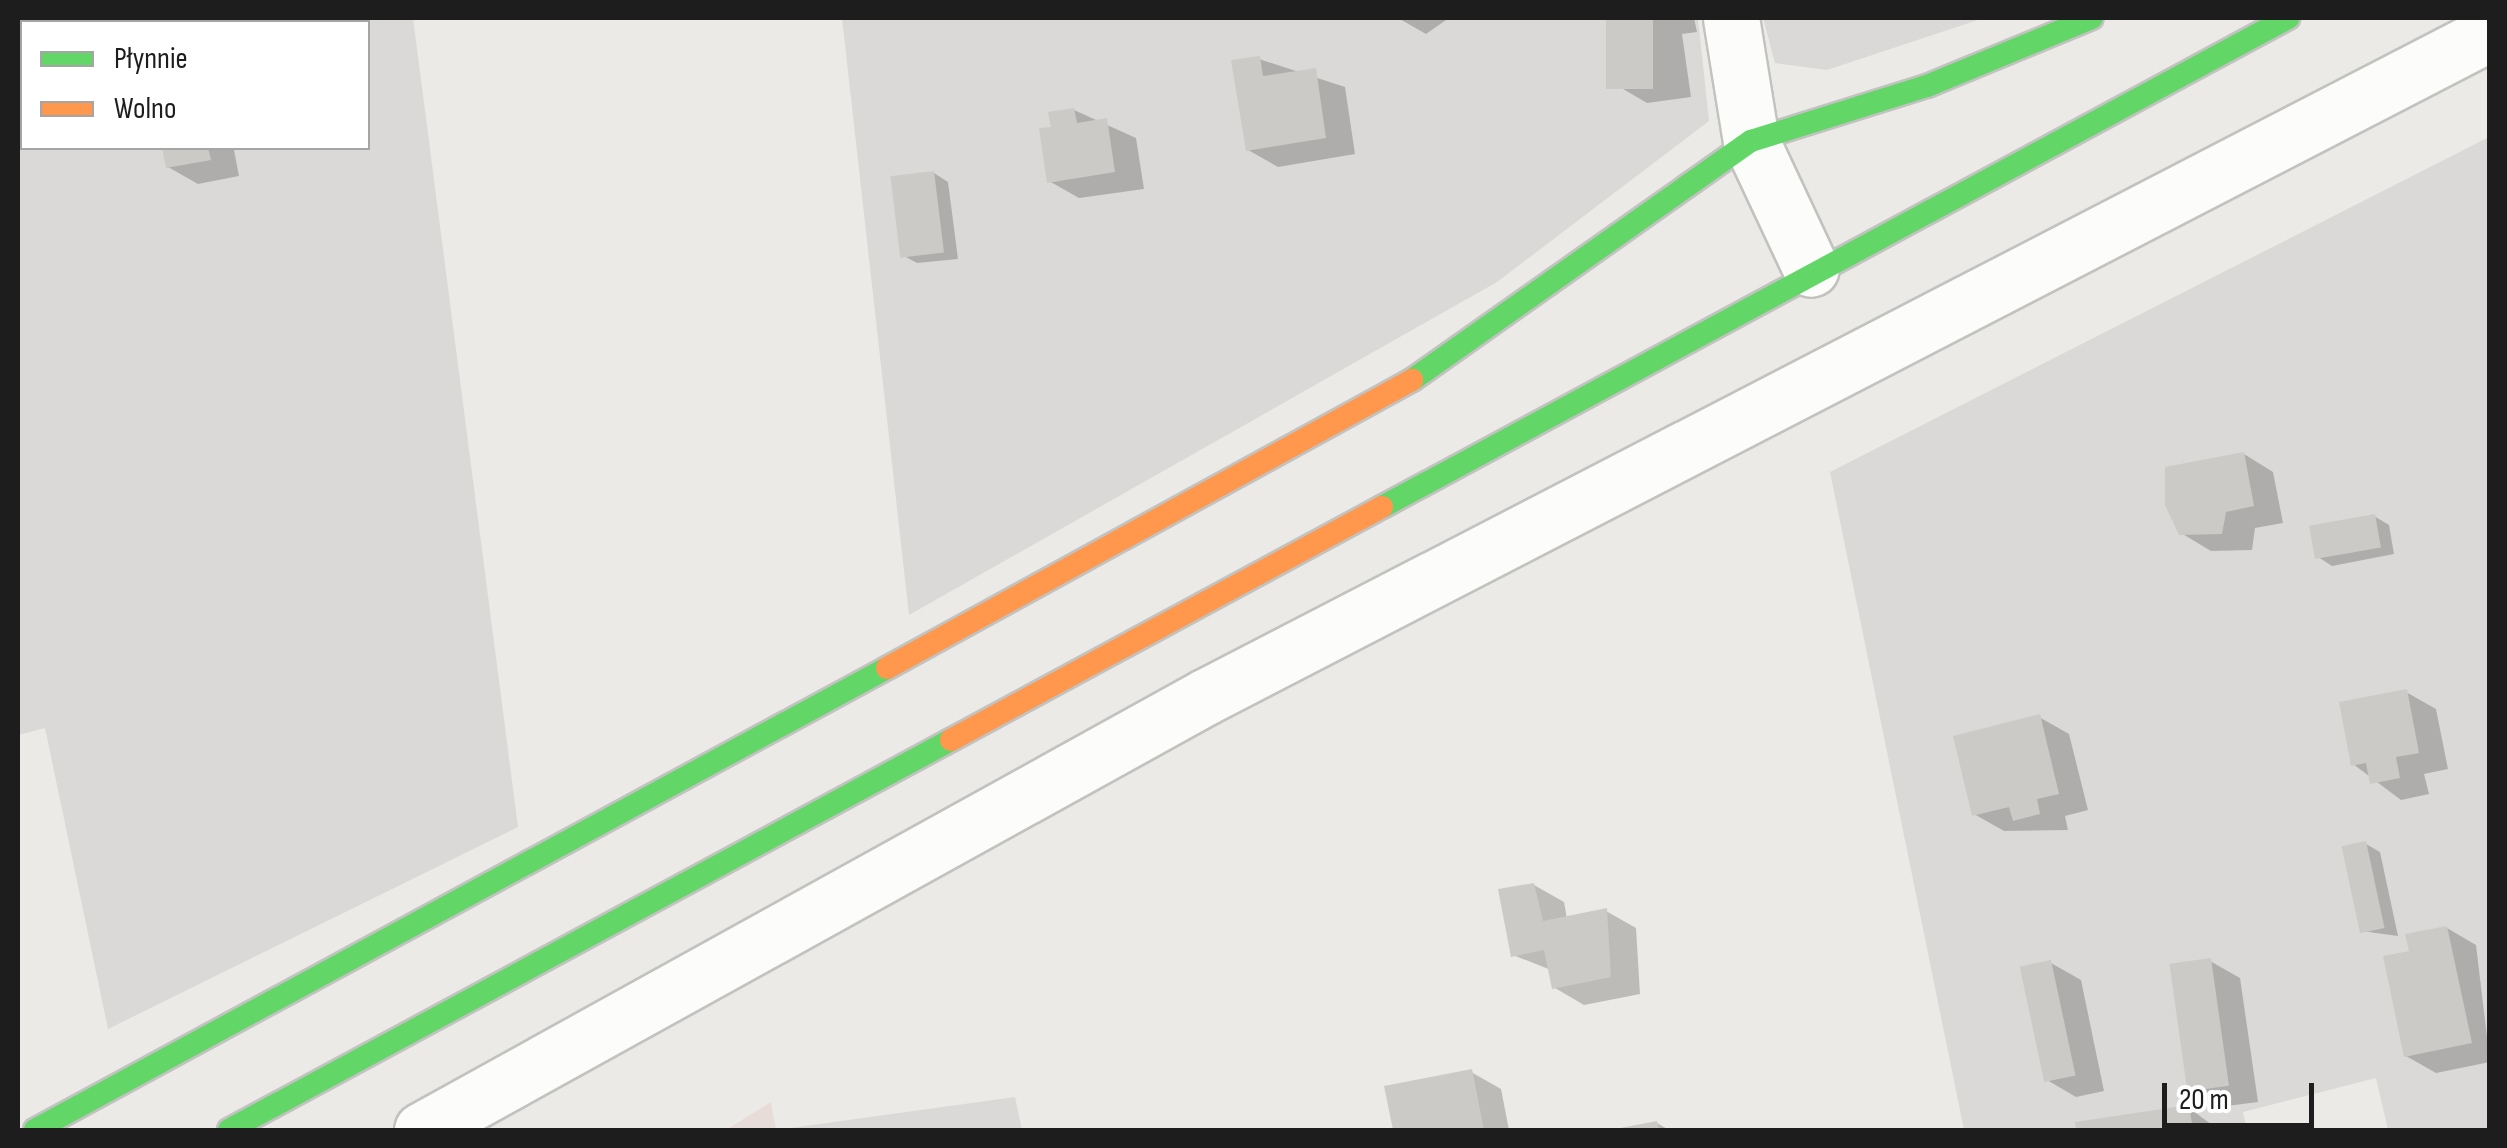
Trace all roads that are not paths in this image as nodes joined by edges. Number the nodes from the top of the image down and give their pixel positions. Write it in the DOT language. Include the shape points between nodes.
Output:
graph roads {
  1 [pos="1731,18"];
  2 [pos="2092,18"];
  3 [pos="2288,18"];
  4 [pos="2490,34"];
  5 [pos="1751,141"];
  6 [pos="1811,269"];
  7 [pos="35,1130"];
  8 [pos="229,1130"];
  9 [pos="422,1130"];
  1 -- 5 [label="street"];
  2 -- 5 [label="street" via="1927,86"];
  3 -- 6 [label="street"];
  4 -- 9 [label="street" via="1205,696"];
  5 -- 6 [label="street"];
  5 -- 7 [label="street" via="1388,398"];
  6 -- 8 [label="street"];
}
